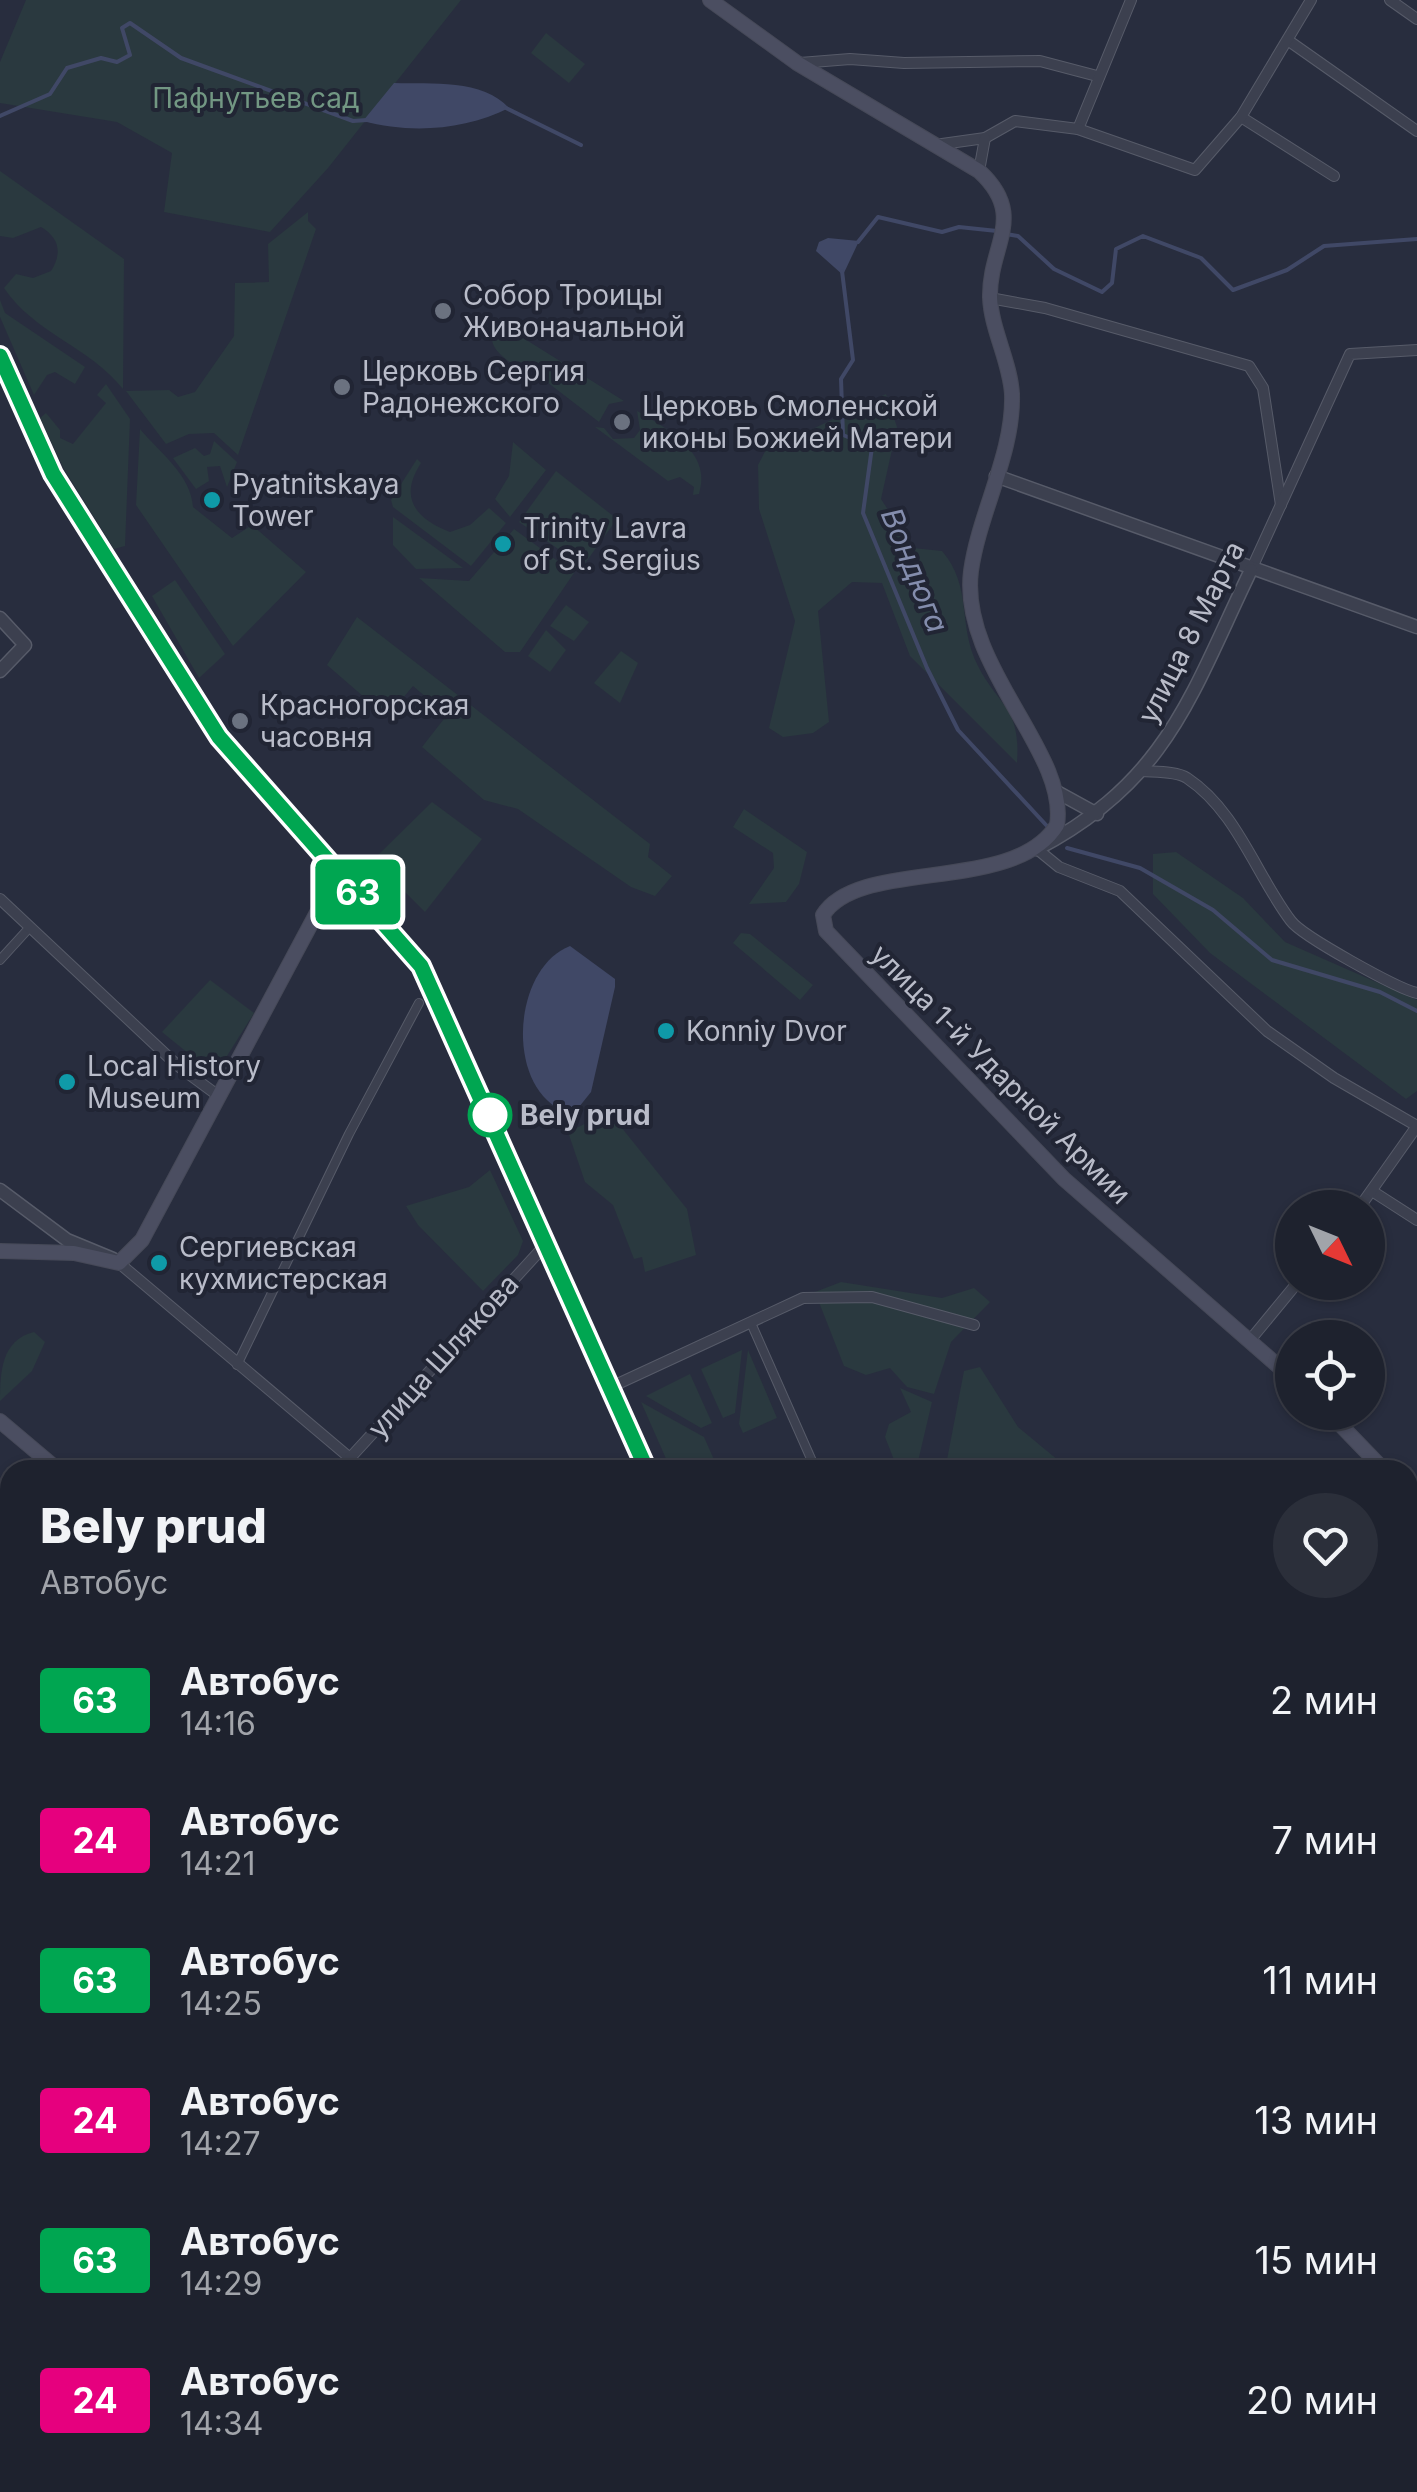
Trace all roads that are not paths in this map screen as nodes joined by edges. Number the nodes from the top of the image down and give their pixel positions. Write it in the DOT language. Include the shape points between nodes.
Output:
graph roads {
  1 [pos="710,0"];
  2 [pos="1130,0"];
  3 [pos="1312,0"];
  4 [pos="1390,0"];
  5 [pos="1417,20"];
  6 [pos="1289,41"];
  7 [pos="797,64"];
  8 [pos="1097,76"];
  9 [pos="1241,118"];
  10 [pos="1078,129"];
  11 [pos="1417,131"];
  12 [pos="986,138"];
  13 [pos="934,145"];
  14 [pos="979,171"];
  15 [pos="1334,176"];
  16 [pos="990,298"];
  17 [pos="1417,350"];
  18 [pos="0,356"];
  19 [pos="996,476"];
  20 [pos="1281,504"];
  21 [pos="1251,570"];
  22 [pos="0,618"];
  23 [pos="1417,628"];
  24 [pos="0,671"];
  25 [pos="1142,771"];
  26 [pos="1056,792"];
  27 [pos="1097,814"];
  28 [pos="1036,849"];
  29 [pos="344,876"];
  30 [pos="0,899"];
  31 [pos="823,915"];
  32 [pos="30,927"];
  33 [pos="0,960"];
  34 [pos="1417,993"];
  35 [pos="419,1003"];
  36 [pos="220,1097"];
  37 [pos="1417,1126"];
  38 [pos="0,1190"];
  39 [pos="1373,1190"];
  40 [pos="1385,1199"];
  41 [pos="1417,1220"];
  42 [pos="547,1243"];
  43 [pos="0,1250"];
  44 [pos="119,1263"];
  45 [pos="1283,1300"];
  46 [pos="752,1323"];
  47 [pos="974,1326"];
  48 [pos="1251,1339"];
  49 [pos="1275,1362"];
  50 [pos="237,1365"];
  51 [pos="611,1387"];
  52 [pos="0,1422"];
  53 [pos="1345,1430"];
  54 [pos="350,1458"];
  55 [pos="46,1460"];
  56 [pos="643,1460"];
  57 [pos="812,1460"];
  58 [pos="1374,1460"];
  1 -- 7 [label="main road"];
  2 -- 8 [label="street"];
  3 -- 6 [label="street"];
  4 -- 5 [label="street"];
  6 -- 9 [label="street"];
  6 -- 11 [label="street"];
  7 -- 8 [label="street" via="850,58 1040,61"];
  7 -- 13 [label="main road"];
  8 -- 10 [label="street"];
  9 -- 10 [label="street" via="1195,170"];
  9 -- 15 [label="street"];
  10 -- 12 [label="street" via="1015,121"];
  12 -- 13 [label="street"];
  12 -- 14 [label="street"];
  13 -- 14 [label="main road"];
  14 -- 16 [label="main road" via="997,188 1005,223"];
  16 -- 19 [label="main road" via="1012,396"];
  16 -- 20 [label="street" via="1250,366 1263,388"];
  17 -- 20 [label="street, улица 8 Марта" via="1350,354"];
  18 -- 29 [label="main road" via="53,474 219,737"];
  19 -- 21 [label="street"];
  19 -- 26 [label="main road" via="971,573 976,632"];
  20 -- 21 [label="street, улица 8 Марта"];
  21 -- 23 [label="street"];
  21 -- 25 [label="street, улица 8 Марта" via="1174,730"];
  22 -- 24 [label="street" via="25,645"];
  25 -- 27 [label="street, улица 8 Марта"];
  25 -- 34 [label="street" via="1185,776 1228,818 1293,924 1314,942"];
  26 -- 27 [label="street"];
  26 -- 28 [label="main road" via="1057,825"];
  27 -- 28 [label="street, улица 8 Марта"];
  28 -- 31 [label="main road, улица 8 Марта" via="841,896"];
  28 -- 37 [label="street" via="1059,868 1120,891 1267,1031"];
  29 -- 36 [label="main road" via="328,892"];
  29 -- 42 [label="main road" via="421,966"];
  30 -- 32 [label="street"];
  31 -- 48 [label="main road, улица 1-й Ударной Армии" via="835,943 1064,1180"];
  32 -- 33 [label="street"];
  32 -- 36 [label="street"];
  35 -- 50 [label="street"];
  36 -- 44 [label="main road" via="152,1225"];
  37 -- 39 [label="street"];
  38 -- 44 [label="street" via="66,1240"];
  40 -- 41 [label="street"];
  42 -- 51 [label="main road"];
  42 -- 54 [label="street, улица Шлякова"];
  43 -- 44 [label="main road" via="74,1253"];
  44 -- 50 [label="street"];
  45 -- 48 [label="street"];
  46 -- 47 [label="street" via="803,1298 837,1294 872,1297"];
  46 -- 51 [label="street"];
  46 -- 57 [label="street"];
  48 -- 49 [label="main road, улица 1-й Ударной Армии"];
  50 -- 54 [label="street"];
  51 -- 56 [label="main road"];
  52 -- 55 [label="main road"];
  53 -- 58 [label="main road"];
}
